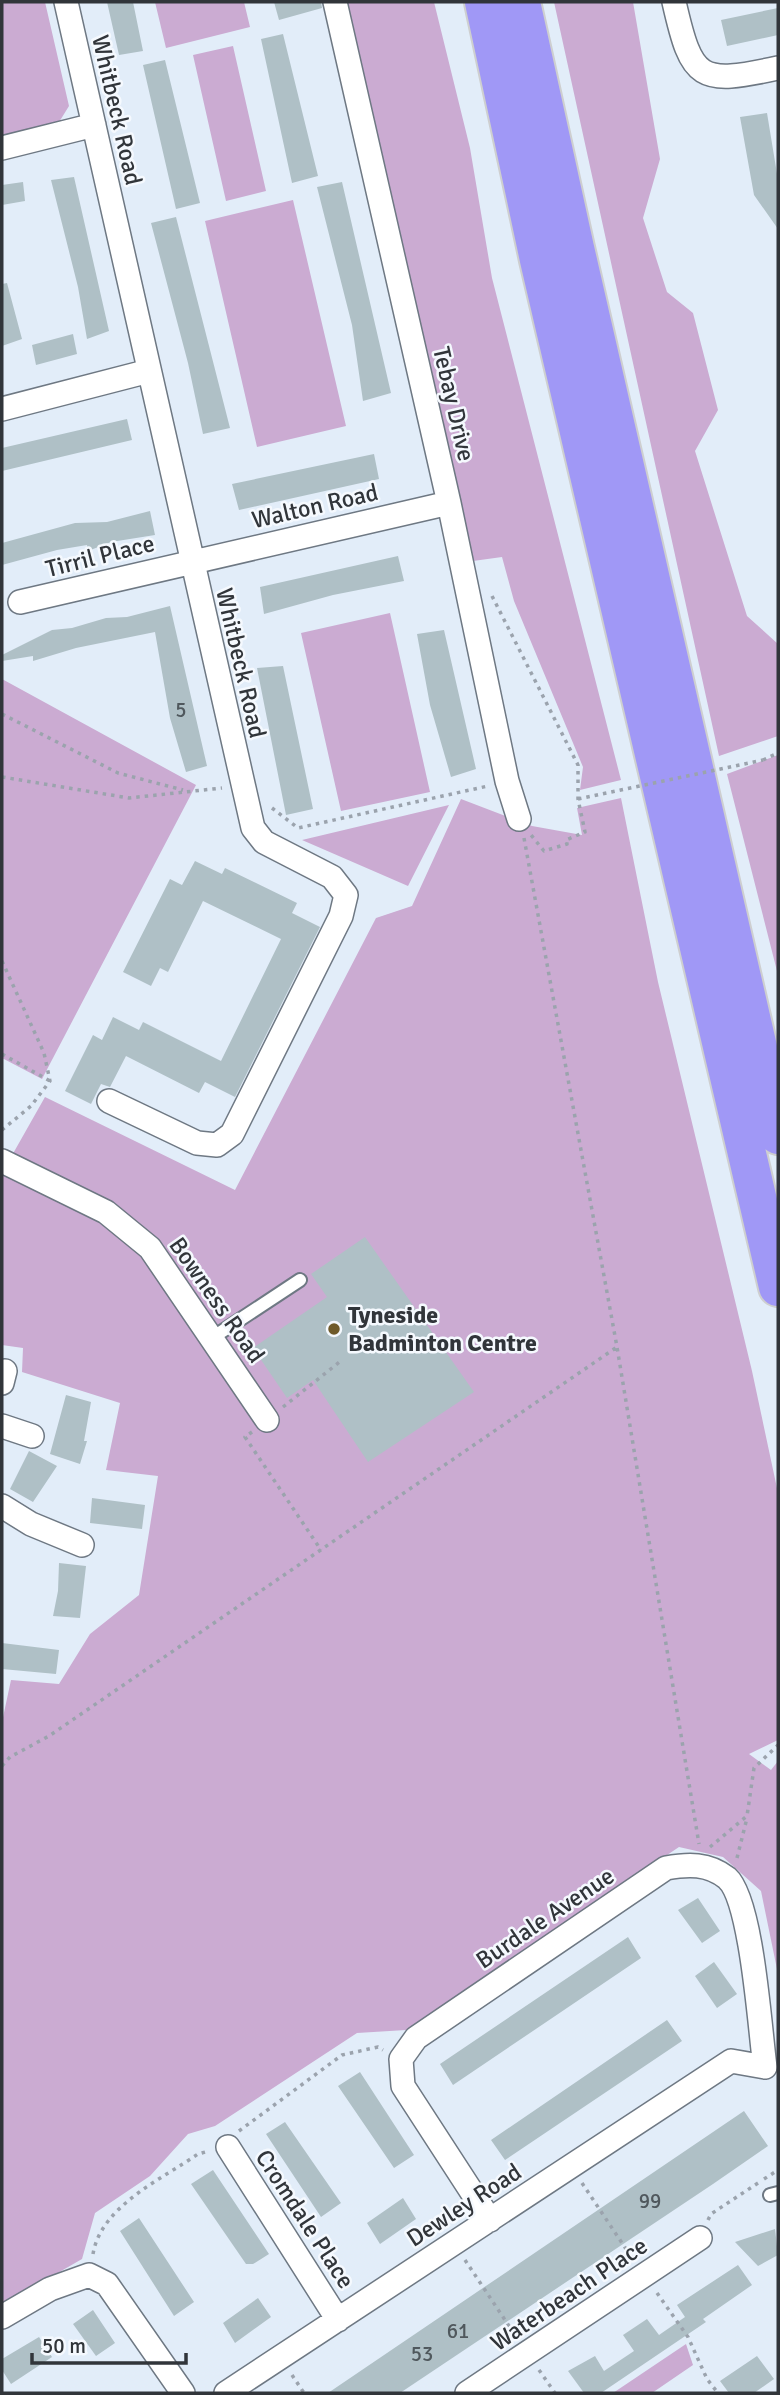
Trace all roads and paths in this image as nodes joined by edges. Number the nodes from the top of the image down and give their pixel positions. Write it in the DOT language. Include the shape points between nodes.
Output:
graph roads {
  1 [pos="66,2"];
  2 [pos="335,2"];
  3 [pos="484,2"];
  4 [pos="521,2"];
  5 [pos="674,2"];
  6 [pos="778,68"];
  7 [pos="94,125"];
  8 [pos="2,148"];
  9 [pos="149,371"];
  10 [pos="2,409"];
  11 [pos="449,503"];
  12 [pos="191,560"];
  13 [pos="464,573"];
  14 [pos="20,602"];
  15 [pos="2,713"];
  16 [pos="778,753"];
  17 [pos="2,778"];
  18 [pos="507,782"];
  19 [pos="242,787"];
  20 [pos="185,791"];
  21 [pos="578,799"];
  22 [pos="521,825"];
  23 [pos="2,961"];
  24 [pos="2,1054"];
  25 [pos="50,1081"];
  26 [pos="109,1101"];
  27 [pos="2,1130"];
  28 [pos="778,1135"];
  29 [pos="2,1161"];
  30 [pos="300,1280"];
  31 [pos="778,1287"];
  32 [pos="212,1339"];
  33 [pos="617,1347"];
  34 [pos="342,1360"];
  35 [pos="267,1419"];
  36 [pos="2,1426"];
  37 [pos="32,1436"];
  38 [pos="2,1506"];
  39 [pos="82,1545"];
  40 [pos="321,1550"];
  41 [pos="778,1745"];
  42 [pos="2,1766"];
  43 [pos="747,1816"];
  44 [pos="693,1861"];
  45 [pos="729,1880"];
  46 [pos="771,2073"];
  47 [pos="228,2147"];
  48 [pos="778,2170"];
  49 [pos="490,2220"];
  50 [pos="700,2238"];
  51 [pos="454,2244"];
  52 [pos="2,2317"];
  53 [pos="338,2320"];
  54 [pos="527,2353"];
  55 [pos="183,2393"];
  56 [pos="226,2393"];
  57 [pos="467,2393"];
  58 [pos="555,2393"];
  1 -- 7 [label="street, Whitbeck Road"];
  2 -- 11 [label="street, Tebay Drive"];
  3 -- 31 [label="highway" via="539,260"];
  4 -- 28 [label="highway"];
  5 -- 6 [label="street" via="684,49 706,73 720,78"];
  7 -- 8 [label="street"];
  7 -- 9 [label="street, Whitbeck Road"];
  9 -- 10 [label="street"];
  9 -- 12 [label="street, Whitbeck Road"];
  11 -- 12 [label="street, Walton Road"];
  11 -- 13 [label="street, Tebay Drive"];
  12 -- 14 [label="street, Tirril Place"];
  12 -- 19 [label="street, Whitbeck Road"];
  13 -- 18 [label="street, Tebay Drive"];
  13 -- 21 [label="path" via="486,585 578,765"];
  15 -- 20 [label="path" via="118,773"];
  16 -- 21 [label="path, bridge"];
  17 -- 20 [label="path" via="129,798"];
  18 -- 19 [label="path" via="299,828"];
  18 -- 22 [label="street, Tebay Drive"];
  19 -- 20 [label="path"];
  19 -- 26 [label="street, Whitbeck Road" via="253,828 264,842 332,877 346,895 341,916 232,1134 217,1145 197,1143"];
  21 -- 22 [label="path" via="585,832 566,839 567,844 544,851"];
  22 -- 33 [label="path"];
  23 -- 25 [label="path" via="44,1053"];
  24 -- 25 [label="path"];
  25 -- 27 [label="path"];
  29 -- 32 [label="street, Bowness Road" via="106,1212 150,1248"];
  30 -- 32 [label="lane"];
  32 -- 35 [label="street, Bowness Road"];
  33 -- 40 [label="path"];
  33 -- 44 [label="path" via="699,1830"];
  34 -- 35 [label="path"];
  35 -- 40 [label="path" via="245,1437"];
  36 -- 37 [label="street"];
  38 -- 39 [label="street"];
  40 -- 42 [label="path"];
  41 -- 43 [label="path" via="754,1768"];
  43 -- 44 [label="path"];
  43 -- 45 [label="path"];
  44 -- 45 [label="street"];
  44 -- 49 [label="street, Burdale Avenue" via="666,1868 415,2038 401,2059 403,2086"];
  45 -- 46 [label="street" via="746,1921"];
  46 -- 49 [label="street, Dewley Road" via="731,2061"];
  47 -- 53 [label="street, Cromdale Place"];
  48 -- 50 [label="path" via="711,2214"];
  49 -- 51 [label="street, Dewley Road"];
  50 -- 54 [label="street, Waterbeach Place"];
  51 -- 53 [label="street, Dewley Road"];
  51 -- 54 [label="path"];
  52 -- 55 [label="street" via="50,2289 89,2275 107,2284"];
  53 -- 56 [label="street, Dewley Road"];
  54 -- 57 [label="street, Waterbeach Place"];
  54 -- 58 [label="path"];
}
